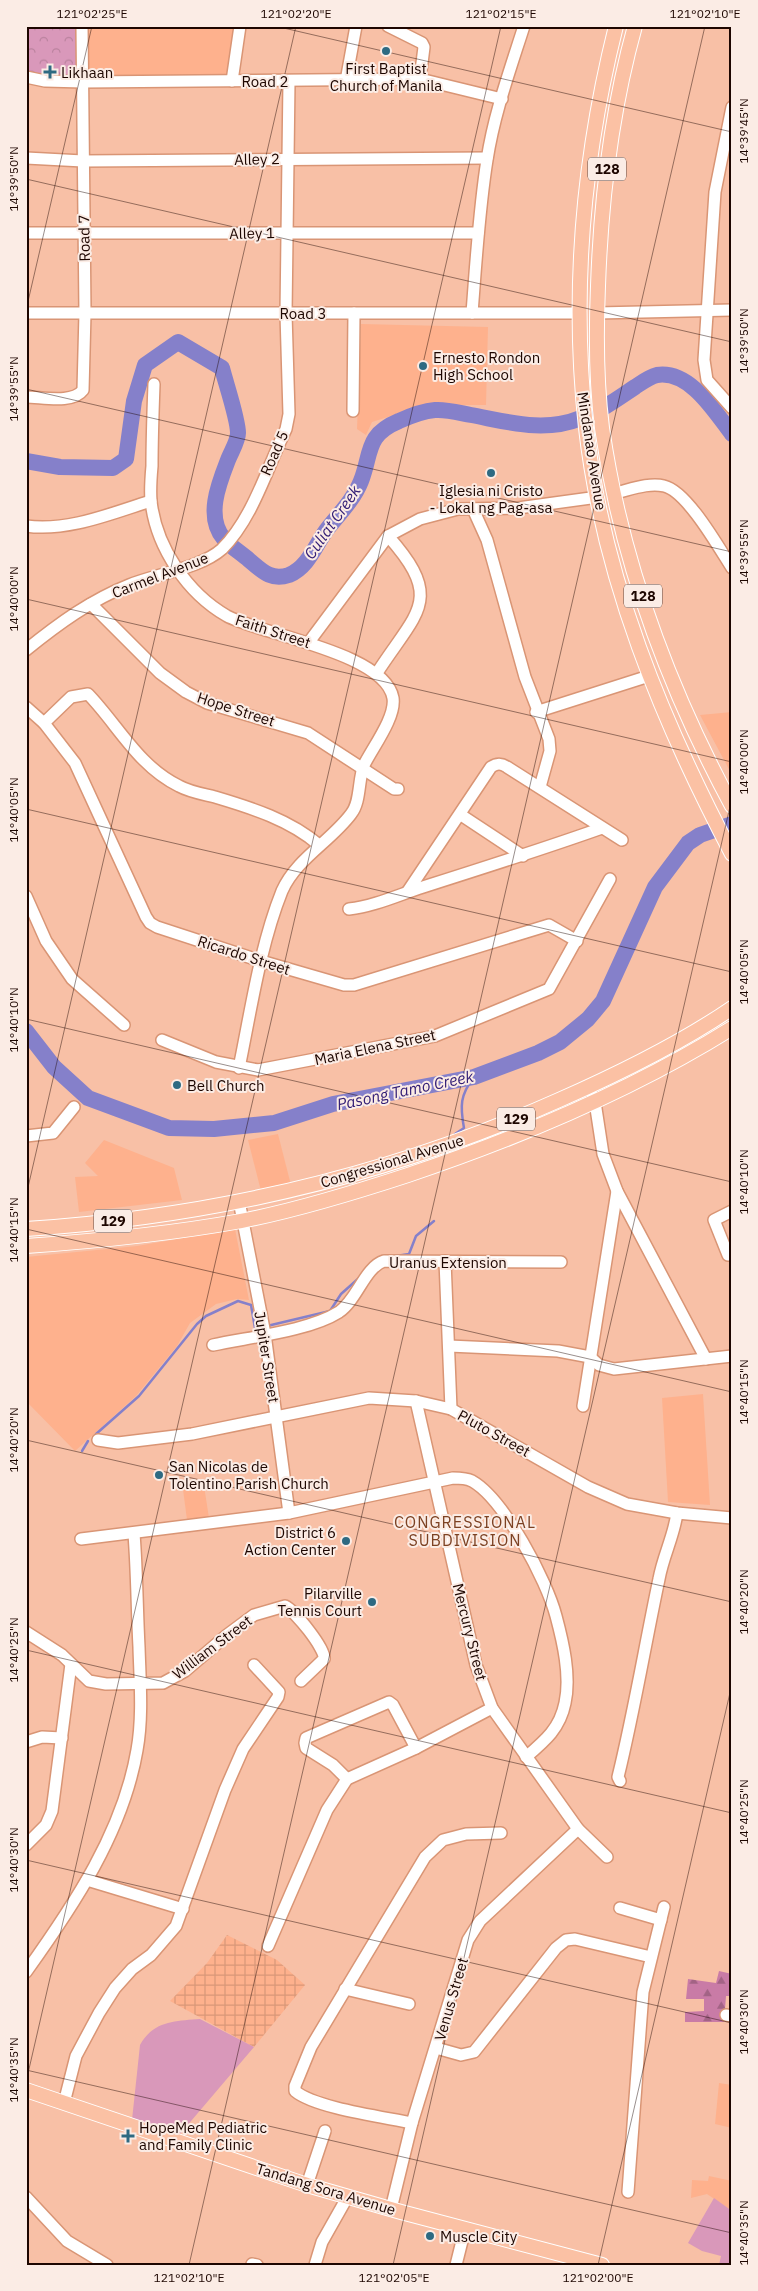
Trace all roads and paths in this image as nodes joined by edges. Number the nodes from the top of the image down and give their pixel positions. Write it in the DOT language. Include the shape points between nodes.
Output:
graph roads {
  1 [pos="82,26"];
  2 [pos="240,26"];
  3 [pos="356,26"];
  4 [pos="388,26"];
  5 [pos="524,26"];
  6 [pos="616,26"];
  7 [pos="635,26"];
  8 [pos="26,77"];
  9 [pos="420,79"];
  10 [pos="289,81"];
  11 [pos="346,81"];
  12 [pos="83,82"];
  13 [pos="232,82"];
  14 [pos="600,90"];
  15 [pos="618,95"];
  16 [pos="502,99"];
  17 [pos="732,107"];
  18 [pos="592,136"];
  19 [pos="610,138"];
  20 [pos="26,158"];
  21 [pos="487,158"];
  22 [pos="288,159"];
  23 [pos="83,161"];
  24 [pos="288,232"];
  25 [pos="26,233"];
  26 [pos="478,233"];
  27 [pos="85,234"];
  28 [pos="732,310"];
  29 [pos="706,311"];
  30 [pos="85,313"];
  31 [pos="354,313"];
  32 [pos="472,313"];
  33 [pos="26,314"];
  34 [pos="286,314"];
  35 [pos="579,314"];
  36 [pos="597,314"];
  37 [pos="154,384"];
  38 [pos="26,397"];
  39 [pos="732,408"];
  40 [pos="353,411"];
  41 [pos="615,492"];
  42 [pos="598,497"];
  43 [pos="151,501"];
  44 [pos="473,509"];
  45 [pos="26,526"];
  46 [pos="388,536"];
  47 [pos="220,550"];
  48 [pos="732,568"];
  49 [pos="177,569"];
  50 [pos="91,604"];
  51 [pos="309,642"];
  52 [pos="26,650"];
  53 [pos="377,673"];
  54 [pos="649,676"];
  55 [pos="26,707"];
  56 [pos="684,709"];
  57 [pos="536,712"];
  58 [pos="665,715"];
  59 [pos="44,723"];
  60 [pos="363,767"];
  61 [pos="540,787"];
  62 [pos="398,789"];
  63 [pos="732,806"];
  64 [pos="461,815"];
  65 [pos="602,828"];
  66 [pos="622,840"];
  67 [pos="319,845"];
  68 [pos="730,852"];
  69 [pos="523,856"];
  70 [pos="610,879"];
  71 [pos="408,892"];
  72 [pos="26,896"];
  73 [pos="349,909"];
  74 [pos="577,941"];
  75 [pos="261,962"];
  76 [pos="732,1008"];
  77 [pos="124,1025"];
  78 [pos="732,1028"];
  79 [pos="162,1040"];
  80 [pos="239,1068"];
  81 [pos="589,1087"];
  82 [pos="595,1102"];
  83 [pos="74,1107"];
  84 [pos="26,1136"];
  85 [pos="617,1191"];
  86 [pos="239,1201"];
  87 [pos="732,1211"];
  88 [pos="242,1220"];
  89 [pos="26,1229"];
  90 [pos="26,1246"];
  91 [pos="732,1255"];
  92 [pos="445,1261"];
  93 [pos="561,1262"];
  94 [pos="265,1334"];
  95 [pos="213,1345"];
  96 [pos="449,1346"];
  97 [pos="732,1356"];
  98 [pos="590,1357"];
  99 [pos="706,1359"];
  100 [pos="416,1401"];
  101 [pos="583,1406"];
  102 [pos="451,1409"];
  103 [pos="277,1417"];
  104 [pos="98,1440"];
  105 [pos="435,1481"];
  106 [pos="289,1513"];
  107 [pos="676,1513"];
  108 [pos="732,1518"];
  109 [pos="134,1534"];
  110 [pos="81,1539"];
  111 [pos="26,1632"];
  112 [pos="71,1664"];
  113 [pos="254,1666"];
  114 [pos="301,1681"];
  115 [pos="140,1684"];
  116 [pos="492,1708"];
  117 [pos="62,1738"];
  118 [pos="26,1742"];
  119 [pos="416,1748"];
  120 [pos="526,1756"];
  121 [pos="347,1779"];
  122 [pos="620,1781"];
  123 [pos="578,1829"];
  124 [pos="501,1834"];
  125 [pos="26,1845"];
  126 [pos="607,1856"];
  127 [pos="87,1880"];
  128 [pos="620,1908"];
  129 [pos="664,1908"];
  130 [pos="183,1909"];
  131 [pos="661,1920"];
  132 [pos="268,1946"];
  133 [pos="651,1957"];
  134 [pos="26,1972"];
  135 [pos="345,1989"];
  136 [pos="409,2004"];
  137 [pos="436,2048"];
  138 [pos="26,2090"];
  139 [pos="64,2103"];
  140 [pos="412,2122"];
  141 [pos="325,2131"];
  142 [pos="307,2185"];
  143 [pos="628,2192"];
  144 [pos="348,2196"];
  145 [pos="26,2197"];
  146 [pos="391,2209"];
  147 [pos="465,2229"];
  148 [pos="107,2265"];
  149 [pos="315,2265"];
  150 [pos="456,2265"];
  151 [pos="602,2265"];
  1 -- 12 [label="street, Road 7"];
  2 -- 13 [label="street"];
  3 -- 11 [label="street"];
  4 -- 9 [label="street" via="422,43"];
  5 -- 16 [label="street"];
  6 -- 14 [label="main road, Mindanao Avenue / 128"];
  7 -- 15 [label="main road, Mindanao Avenue / 128"];
  8 -- 12 [label="street, Road 2"];
  9 -- 11 [label="street, Road 2"];
  9 -- 16 [label="street, Road 2"];
  10 -- 11 [label="street, Road 2"];
  10 -- 13 [label="street, Road 2"];
  10 -- 22 [label="street, Road 5"];
  12 -- 13 [label="street, Road 2"];
  12 -- 23 [label="street, Road 7"];
  14 -- 15 [label="main road" via="609,98"];
  14 -- 18 [label="main road, Mindanao Avenue / 128"];
  15 -- 19 [label="main road, Mindanao Avenue / 128"];
  16 -- 21 [label="street"];
  17 -- 29 [label="street" via="714,192"];
  18 -- 19 [label="main road" via="604,134"];
  18 -- 35 [label="main road, Mindanao Avenue / 128" via="582,235"];
  19 -- 36 [label="main road, Mindanao Avenue / 128" via="600,225"];
  20 -- 23 [label="street, Alley 2"];
  21 -- 22 [label="street, Alley 2"];
  21 -- 26 [label="street"];
  22 -- 23 [label="street, Alley 2"];
  22 -- 24 [label="street, Road 5"];
  23 -- 27 [label="street, Road 7"];
  24 -- 26 [label="street, Alley 1"];
  24 -- 27 [label="street, Alley 1"];
  24 -- 34 [label="street, Road 5"];
  25 -- 27 [label="street, Alley 1"];
  26 -- 32 [label="street"];
  27 -- 30 [label="street, Road 7"];
  28 -- 29 [label="street"];
  29 -- 36 [label="street"];
  29 -- 39 [label="street" via="705,374"];
  30 -- 33 [label="street, Road 3"];
  30 -- 34 [label="street, Road 3"];
  30 -- 38 [label="street, Road 7" via="83,390 70,398"];
  31 -- 32 [label="street, Road 3"];
  31 -- 34 [label="street, Road 3"];
  31 -- 40 [label="street"];
  32 -- 35 [label="street, Road 3"];
  34 -- 47 [label="street, Road 5" via="289,414 286,429 242,522"];
  35 -- 42 [label="main road, Mindanao Avenue / 128" via="582,392"];
  36 -- 41 [label="main road, Mindanao Avenue / 128" via="598,391"];
  37 -- 43 [label="street, Faith Street"];
  41 -- 48 [label="street" via="656,485 678,493"];
  41 -- 56 [label="main road, Mindanao Avenue / 128" via="644,602"];
  42 -- 44 [label="street" via="518,508"];
  42 -- 54 [label="main road, Mindanao Avenue / 128" via="624,600"];
  43 -- 45 [label="street" via="84,521 54,527"];
  43 -- 49 [label="street, Faith Street" via="160,535"];
  44 -- 46 [label="street" via="439,512"];
  44 -- 57 [label="street" via="487,540"];
  46 -- 51 [label="street"];
  46 -- 53 [label="street" via="412,566 420,582 420,606"];
  47 -- 49 [label="street, Carmel Avenue"];
  49 -- 50 [label="street, Carmel Avenue" via="129,585"];
  49 -- 51 [label="street, Faith Street" via="210,604 227,615 264,630"];
  50 -- 52 [label="street, Carmel Avenue" via="55,626"];
  50 -- 60 [label="street, Hope Street" via="160,672 186,692 207,702 308,732"];
  51 -- 53 [label="street, Faith Street"];
  53 -- 60 [label="street" via="386,682 393,699 387,722"];
  54 -- 57 [label="street"];
  54 -- 58 [label="main road, Mindanao Avenue / 128"];
  55 -- 59 [label="street, Ricardo Street"];
  56 -- 58 [label="main road"];
  56 -- 63 [label="main road, Mindanao Avenue / 128"];
  57 -- 61 [label="street" via="547,734 550,752"];
  58 -- 68 [label="main road, Mindanao Avenue / 128"];
  59 -- 67 [label="street" via="71,696 88,694 135,752 156,772 180,787 267,814 306,834"];
  59 -- 75 [label="street, Ricardo Street" via="75,763 150,923"];
  60 -- 62 [label="street, Hope Street"];
  60 -- 67 [label="street" via="353,813"];
  61 -- 64 [label="street" via="496,764"];
  61 -- 65 [label="street"];
  64 -- 69 [label="street"];
  64 -- 71 [label="street"];
  65 -- 66 [label="street"];
  65 -- 69 [label="street"];
  67 -- 75 [label="street" via="283,890"];
  69 -- 71 [label="street"];
  70 -- 74 [label="street, Maria Elena Street"];
  71 -- 73 [label="street" via="369,907"];
  72 -- 77 [label="street" via="46,941 72,979"];
  74 -- 75 [label="street, Ricardo Street" via="549,924 354,985"];
  74 -- 80 [label="street, Maria Elena Street" via="549,989 435,1036 268,1069"];
  75 -- 80 [label="street"];
  76 -- 81 [label="main road, Congressional Avenue / 129" via="680,1040"];
  78 -- 82 [label="main road, Congressional Avenue / 129"];
  79 -- 80 [label="street, Maria Elena Street"];
  81 -- 82 [label="street"];
  81 -- 86 [label="main road, Congressional Avenue / 129" via="434,1150 334,1180"];
  82 -- 85 [label="street" via="604,1154"];
  82 -- 88 [label="main road, Congressional Avenue / 129" via="435,1166 338,1198"];
  83 -- 84 [label="street" via="53,1133"];
  85 -- 98 [label="street"];
  85 -- 99 [label="street"];
  86 -- 88 [label="street, Jupiter Street"];
  86 -- 89 [label="main road, Congressional Avenue / 129" via="165,1215"];
  87 -- 91 [label="street" via="714,1220 728,1255"];
  88 -- 90 [label="main road, Congressional Avenue / 129" via="156,1234"];
  88 -- 94 [label="street, Jupiter Street"];
  92 -- 93 [label="street, Uranus Extension"];
  92 -- 94 [label="street, Uranus Extension" via="381,1262 371,1270 341,1310 326,1320"];
  92 -- 96 [label="street"];
  94 -- 95 [label="street, Uranus Extension"];
  94 -- 103 [label="street, Jupiter Street"];
  96 -- 98 [label="street" via="558,1351"];
  96 -- 102 [label="street"];
  97 -- 99 [label="street"];
  98 -- 99 [label="street" via="599,1365 614,1369"];
  98 -- 101 [label="street"];
  100 -- 102 [label="street, Pluto Street"];
  100 -- 103 [label="street, Pluto Street" via="369,1398"];
  100 -- 105 [label="street, Mercury Street"];
  102 -- 107 [label="street, Pluto Street" via="609,1498"];
  103 -- 104 [label="street, Pluto Street" via="169,1437 118,1443"];
  103 -- 106 [label="street, Jupiter Street"];
  105 -- 106 [label="street"];
  105 -- 116 [label="street, Mercury Street" via="476,1665"];
  105 -- 120 [label="street" via="454,1478 473,1482 504,1512 530,1556 556,1615 565,1658 565,1704 551,1736"];
  106 -- 109 [label="street"];
  107 -- 108 [label="street, Pluto Street"];
  107 -- 122 [label="street" via="674,1533 660,1572 646,1637 633,1715 618,1777"];
  109 -- 110 [label="street"];
  109 -- 115 [label="street"];
  111 -- 112 [label="street, William Street"];
  112 -- 115 [label="street, William Street" via="89,1682"];
  112 -- 117 [label="street"];
  113 -- 130 [label="street" via="279,1694 243,1749"];
  114 -- 115 [label="street, William Street" via="325,1656 320,1645 288,1607 281,1606 254,1615 185,1671 159,1684"];
  115 -- 127 [label="street" via="138,1747 133,1769 113,1828"];
  116 -- 119 [label="street"];
  116 -- 120 [label="street, Mercury Street"];
  117 -- 118 [label="street" via="42,1737"];
  117 -- 125 [label="street" via="50,1818"];
  119 -- 121 [label="street"];
  119 -- 121 [label="street" via="389,1702 306,1738 306,1748 333,1765"];
  120 -- 123 [label="street, Mercury Street"];
  121 -- 132 [label="street" via="327,1810"];
  123 -- 126 [label="street, Mercury Street"];
  123 -- 137 [label="street, Venus Street" via="473,1930"];
  124 -- 135 [label="street" via="466,1834 443,1840 425,1857"];
  127 -- 130 [label="street"];
  127 -- 134 [label="street"];
  128 -- 131 [label="street"];
  129 -- 131 [label="street"];
  130 -- 139 [label="street" via="168,1938 126,1975 99,2013 76,2056"];
  131 -- 133 [label="street"];
  133 -- 137 [label="street" via="576,1938 566,1940 556,1948 474,2052 461,2056"];
  133 -- 143 [label="street" via="643,1992"];
  135 -- 136 [label="street"];
  135 -- 140 [label="street" via="311,2047 295,2091 350,2110"];
  137 -- 140 [label="street, Venus Street"];
  138 -- 139 [label="main road, Tandang Sora Avenue"];
  139 -- 142 [label="main road, Tandang Sora Avenue"];
  140 -- 146 [label="street, Venus Street"];
  141 -- 142 [label="street"];
  142 -- 144 [label="main road, Tandang Sora Avenue"];
  144 -- 146 [label="main road, Tandang Sora Avenue"];
  144 -- 149 [label="street" via="322,2242"];
  145 -- 148 [label="street" via="67,2241"];
  146 -- 147 [label="main road, Tandang Sora Avenue"];
  147 -- 150 [label="street"];
  147 -- 151 [label="main road, Tandang Sora Avenue"];
}
